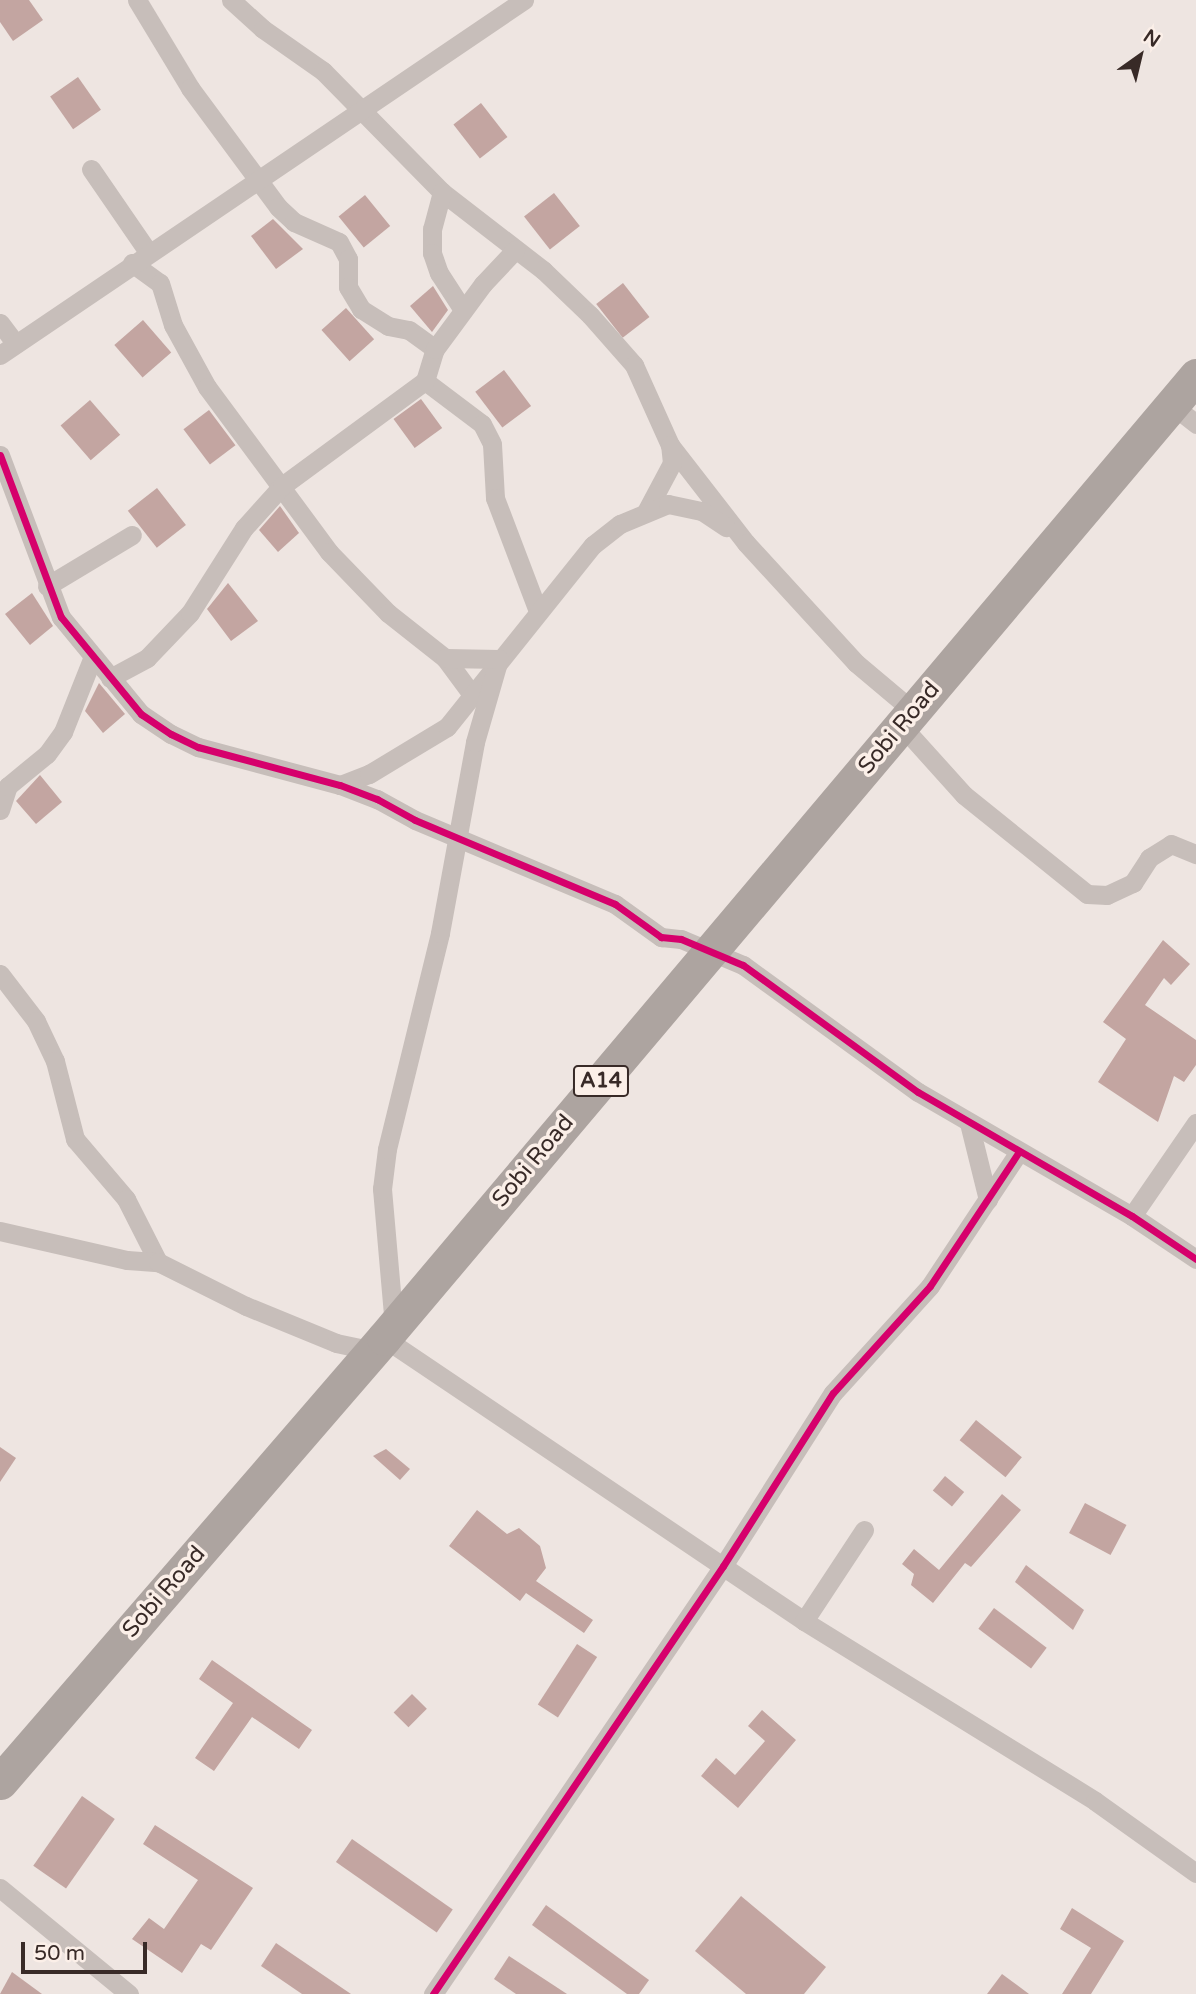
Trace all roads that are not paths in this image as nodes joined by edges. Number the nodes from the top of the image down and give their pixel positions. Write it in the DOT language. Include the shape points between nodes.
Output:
graph roads {
  1 [pos="137,0"];
  2 [pos="231,0"];
  3 [pos="524,0"];
  4 [pos="362,108"];
  5 [pos="91,169"];
  6 [pos="257,181"];
  7 [pos="442,192"];
  8 [pos="515,250"];
  9 [pos="140,258"];
  10 [pos="463,310"];
  11 [pos="0,323"];
  12 [pos="436,349"];
  13 [pos="8,350"];
  14 [pos="1196,376"];
  15 [pos="425,381"];
  16 [pos="1184,415"];
  17 [pos="670,445"];
  18 [pos="0,455"];
  19 [pos="282,486"];
  20 [pos="647,510"];
  21 [pos="132,535"];
  22 [pos="746,542"];
  23 [pos="524,569"];
  24 [pos="569,575"];
  25 [pos="47,586"];
  26 [pos="538,611"];
  27 [pos="445,657"];
  28 [pos="92,659"];
  29 [pos="499,659"];
  30 [pos="110,678"];
  31 [pos="473,696"];
  32 [pos="907,718"];
  33 [pos="4,783"];
  34 [pos="340,785"];
  35 [pos="0,810"];
  36 [pos="459,835"];
  37 [pos="1196,854"];
  38 [pos="712,950"];
  39 [pos="0,974"];
  40 [pos="969,1123"];
  41 [pos="1196,1123"];
  42 [pos="1018,1153"];
  43 [pos="988,1200"];
  44 [pos="1132,1216"];
  45 [pos="0,1231"];
  46 [pos="1196,1259"];
  47 [pos="158,1262"];
  48 [pos="336,1343"];
  49 [pos="376,1347"];
  50 [pos="864,1530"];
  51 [pos="723,1566"];
  52 [pos="804,1621"];
  53 [pos="0,1782"];
  54 [pos="1196,1873"];
  55 [pos="0,1888"];
  56 [pos="130,1994"];
  57 [pos="433,1994"];
  1 -- 6 [label="street" via="162,47"];
  2 -- 4 [label="street" via="323,71"];
  3 -- 4 [label="street"];
  4 -- 6 [label="street"];
  4 -- 7 [label="street"];
  5 -- 9 [label="street"];
  6 -- 9 [label="street"];
  6 -- 12 [label="street" via="294,222 339,242 348,259 348,287 361,309 388,326 409,330"];
  7 -- 8 [label="street"];
  7 -- 10 [label="street" via="432,229 432,253"];
  8 -- 10 [label="street"];
  8 -- 17 [label="street" via="562,288 634,365"];
  9 -- 13 [label="street"];
  9 -- 19 [label="street" via="160,283 173,325 207,387"];
  10 -- 12 [label="street"];
  11 -- 13 [label="street"];
  12 -- 15 [label="street"];
  14 -- 16 [label="highway, Sobi Road / A14"];
  15 -- 19 [label="street"];
  15 -- 23 [label="street" via="482,424 492,444 495,498"];
  16 -- 32 [label="highway, Sobi Road / A14"];
  17 -- 20 [label="street" via="672,463"];
  17 -- 22 [label="street"];
  18 -- 25 [label="street" via="30,527"];
  19 -- 27 [label="street" via="329,552 388,613"];
  19 -- 30 [label="street" via="244,528 190,613 147,658"];
  20 -- 22 [label="street" via="685,505 702,511"];
  20 -- 24 [label="street" via="593,545"];
  21 -- 25 [label="street"];
  22 -- 32 [label="street"];
  23 -- 24 [label="street" via="544,579"];
  23 -- 26 [label="street"];
  24 -- 26 [label="street"];
  25 -- 28 [label="street" via="61,617"];
  26 -- 29 [label="street"];
  27 -- 29 [label="street"];
  27 -- 31 [label="street"];
  28 -- 30 [label="street"];
  28 -- 33 [label="street" via="62,732 47,754"];
  29 -- 31 [label="street"];
  29 -- 36 [label="street" via="475,742"];
  30 -- 34 [label="street" via="141,714 198,747"];
  31 -- 34 [label="street" via="447,727 369,775"];
  32 -- 37 [label="street" via="964,795 1087,894 1107,895 1133,883 1149,858 1171,844"];
  32 -- 38 [label="highway, Sobi Road / A14"];
  33 -- 35 [label="street"];
  34 -- 36 [label="street"];
  36 -- 38 [label="street" via="615,904 661,937"];
  36 -- 49 [label="street" via="440,933 397,1103 382,1189"];
  38 -- 40 [label="street" via="743,965"];
  38 -- 49 [label="highway, Sobi Road / A14"];
  39 -- 47 [label="street" via="36,1021 55,1061 75,1139 126,1199"];
  40 -- 42 [label="street"];
  40 -- 43 [label="street"];
  41 -- 44 [label="street"];
  42 -- 43 [label="street"];
  42 -- 44 [label="street"];
  43 -- 51 [label="street" via="930,1286 832,1393"];
  44 -- 46 [label="street"];
  45 -- 47 [label="street" via="127,1260"];
  47 -- 48 [label="street" via="246,1306"];
  48 -- 49 [label="street"];
  48 -- 49 [label="street"];
  49 -- 51 [label="street"];
  49 -- 53 [label="highway, Sobi Road / A14"];
  50 -- 52 [label="street"];
  51 -- 52 [label="street"];
  51 -- 57 [label="street"];
  52 -- 54 [label="street" via="1095,1801"];
  55 -- 56 [label="street"];
}
